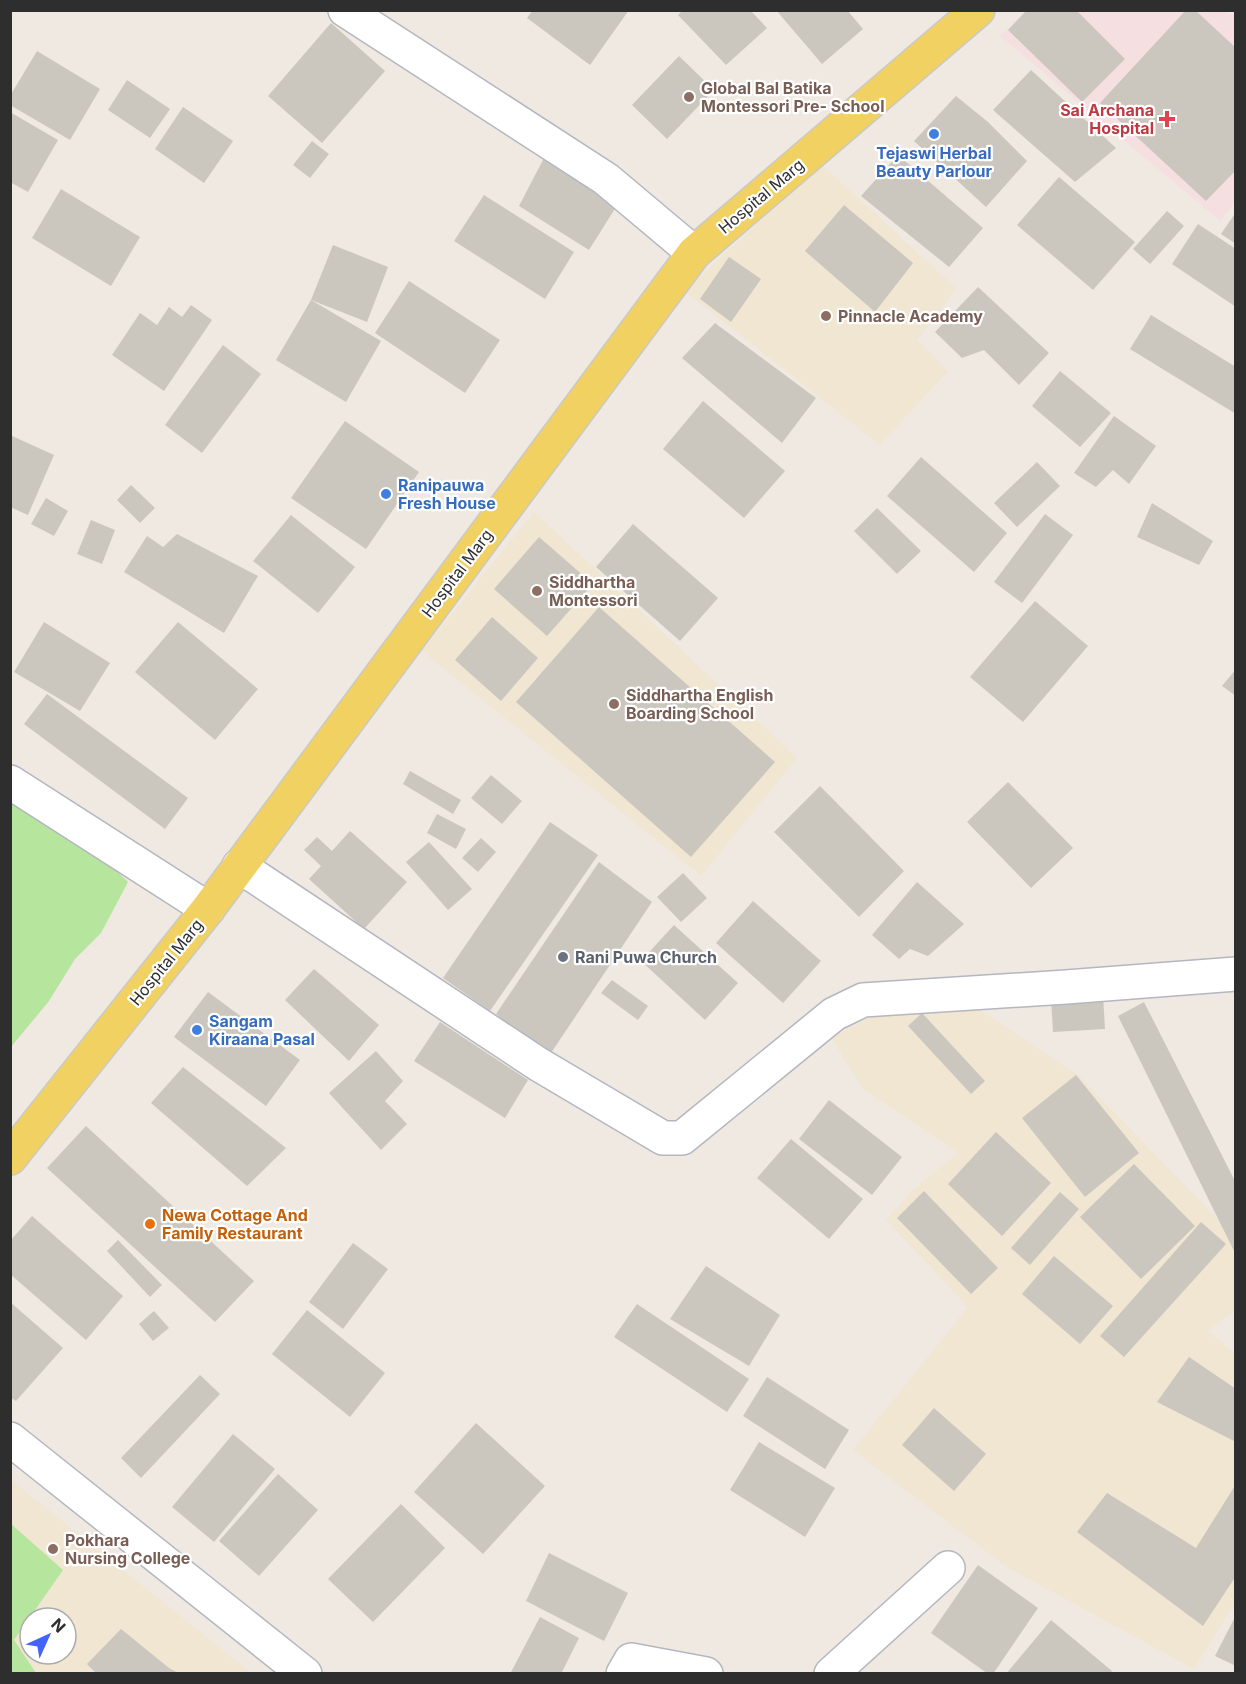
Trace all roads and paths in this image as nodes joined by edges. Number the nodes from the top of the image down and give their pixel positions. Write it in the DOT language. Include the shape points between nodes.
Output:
graph roads {
  1 [pos="345,10"];
  2 [pos="978,10"];
  3 [pos="694,253"];
  4 [pos="10,782"];
  5 [pos="239,866"];
  6 [pos="208,909"];
  7 [pos="1236,974"];
  8 [pos="10,1158"];
  9 [pos="10,1439"];
  10 [pos="948,1568"];
  11 [pos="305,1674"];
  12 [pos="623,1674"];
  13 [pos="706,1674"];
  14 [pos="831,1674"];
  1 -- 3 [label="street" via="606,179"];
  2 -- 3 [label="main road, Hospital Marg"];
  3 -- 5 [label="main road, Hospital Marg"];
  4 -- 6 [label="street"];
  5 -- 6 [label="main road, Hospital Marg"];
  5 -- 7 [label="street" via="538,1064 663,1138 682,1138 834,1014 863,1000"];
  6 -- 8 [label="main road, Hospital Marg"];
  9 -- 11 [label="street"];
  10 -- 14 [label="street"];
  12 -- 13 [label="street" via="631,1660"];
}
